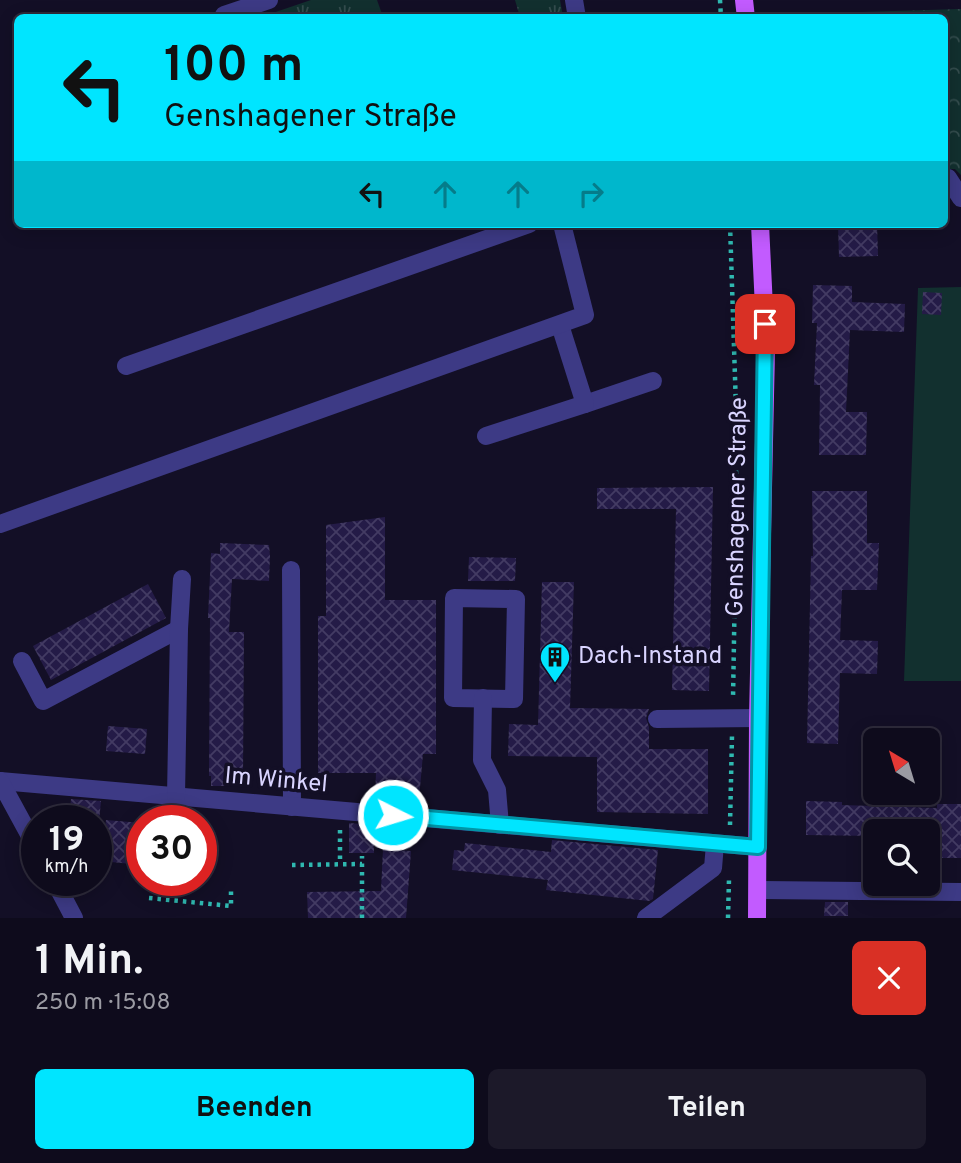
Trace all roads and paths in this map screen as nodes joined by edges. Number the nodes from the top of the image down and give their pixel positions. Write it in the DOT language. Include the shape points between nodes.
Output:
graph roads {
  1 [pos="269,0"];
  2 [pos="227,14"];
  3 [pos="948,178"];
  4 [pos="961,198"];
  5 [pos="518,228"];
  6 [pos="563,228"];
  7 [pos="730,228"];
  8 [pos="760,228"];
  9 [pos="560,325"];
  10 [pos="127,366"];
  11 [pos="653,381"];
  12 [pos="585,404"];
  13 [pos="486,436"];
  14 [pos="0,524"];
  15 [pos="291,569"];
  16 [pos="182,579"];
  17 [pos="179,629"];
  18 [pos="22,661"];
  19 [pos="483,698"];
  20 [pos="732,718"];
  21 [pos="758,718"];
  22 [pos="657,719"];
  23 [pos="0,781"];
  24 [pos="176,796"];
  25 [pos="292,807"];
  26 [pos="340,811"];
  27 [pos="21,820"];
  28 [pos="500,825"];
  29 [pos="722,844"];
  30 [pos="758,847"];
  31 [pos="362,856"];
  32 [pos="292,864"];
  33 [pos="340,864"];
  34 [pos="362,864"];
  35 [pos="758,890"];
  36 [pos="231,891"];
  37 [pos="961,892"];
  38 [pos="62,896"];
  39 [pos="149,898"];
  40 [pos="74,918"];
  41 [pos="362,918"];
  42 [pos="646,918"];
  43 [pos="728,918"];
  44 [pos="757,918"];
  1 -- 2 [label="street"];
  3 -- 4 [label="street"];
  5 -- 10 [label="street"];
  6 -- 9 [label="street" via="585,315"];
  7 -- 20 [label="path" via="736,471"];
  8 -- 21 [label="main road, Genshagener Straße" via="766,350"];
  9 -- 12 [label="street"];
  9 -- 14 [label="street"];
  11 -- 12 [label="street"];
  12 -- 13 [label="street"];
  15 -- 25 [label="street"];
  16 -- 17 [label="street"];
  17 -- 18 [label="street" via="43,701"];
  17 -- 24 [label="street"];
  19 -- 19 [label="street" via="453,698 454,598 516,599 514,699"];
  19 -- 28 [label="street" via="482,760 497,790"];
  20 -- 21 [label="street"];
  20 -- 22 [label="street"];
  20 -- 29 [label="path"];
  21 -- 30 [label="main road, Genshagener Straße"];
  23 -- 24 [label="street, Im Winkel"];
  23 -- 27 [label="street"];
  24 -- 25 [label="street, Im Winkel"];
  25 -- 26 [label="street, Im Winkel"];
  26 -- 28 [label="street, Im Winkel"];
  26 -- 33 [label="path"];
  28 -- 29 [label="street, Im Winkel"];
  29 -- 30 [label="street, Im Winkel"];
  29 -- 42 [label="street" via="713,868"];
  29 -- 43 [label="path"];
  30 -- 35 [label="main road, Genshagener Straße"];
  31 -- 34 [label="path"];
  32 -- 33 [label="path"];
  33 -- 34 [label="path"];
  34 -- 41 [label="path"];
  35 -- 37 [label="street"];
  35 -- 44 [label="main road, Genshagener Straße"];
  36 -- 39 [label="path" via="231,905"];
  38 -- 40 [label="street"];
}
